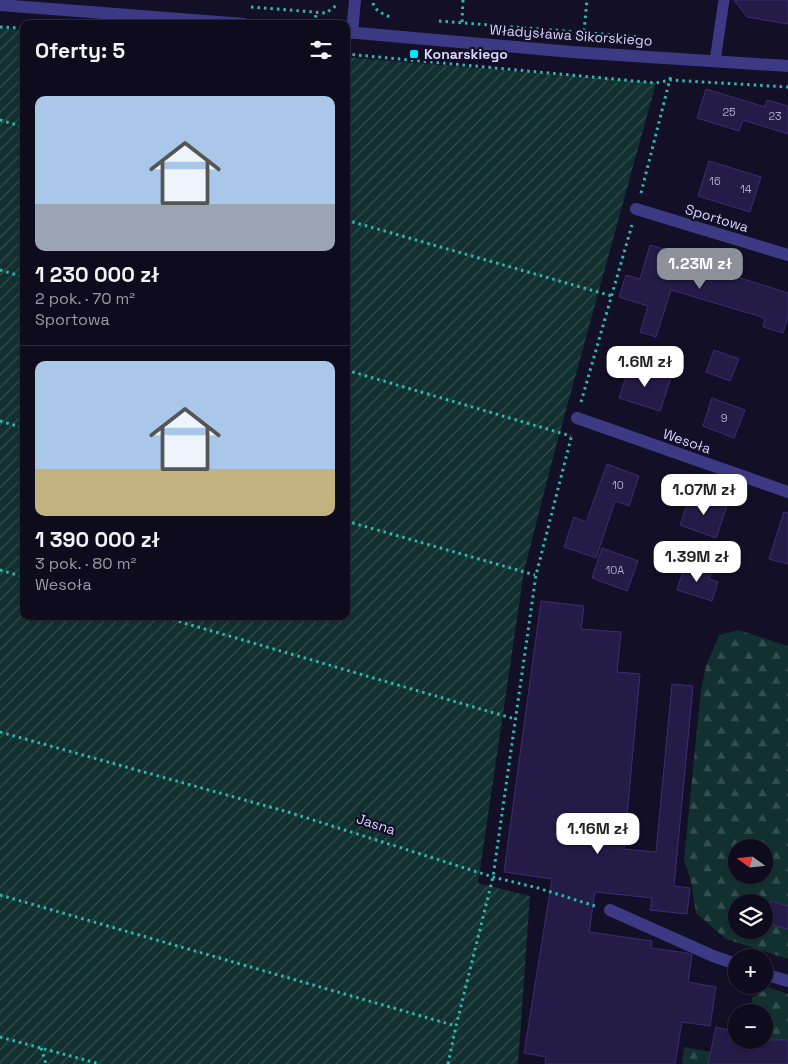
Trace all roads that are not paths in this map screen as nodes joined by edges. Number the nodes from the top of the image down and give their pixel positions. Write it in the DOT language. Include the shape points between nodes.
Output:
graph roads {
  1 [pos="355,0"];
  2 [pos="724,0"];
  3 [pos="49,4"];
  4 [pos="0,5"];
  5 [pos="205,20"];
  6 [pos="350,27"];
  7 [pos="350,32"];
  8 [pos="715,61"];
  9 [pos="788,66"];
  10 [pos="636,209"];
  11 [pos="788,255"];
  12 [pos="577,418"];
  13 [pos="788,492"];
  14 [pos="610,910"];
  15 [pos="728,961"];
  16 [pos="773,977"];
  17 [pos="788,981"];
  1 -- 6 [label="street"];
  2 -- 8 [label="lane"];
  3 -- 4 [label="street"];
  3 -- 5 [label="street"];
  7 -- 8 [label="street, Władysława Sikorskiego"];
  8 -- 9 [label="street, Władysława Sikorskiego"];
  10 -- 11 [label="street, Sportowa"];
  12 -- 13 [label="street, Wesoła"];
  14 -- 15 [label="street"];
  16 -- 17 [label="street"];
}
